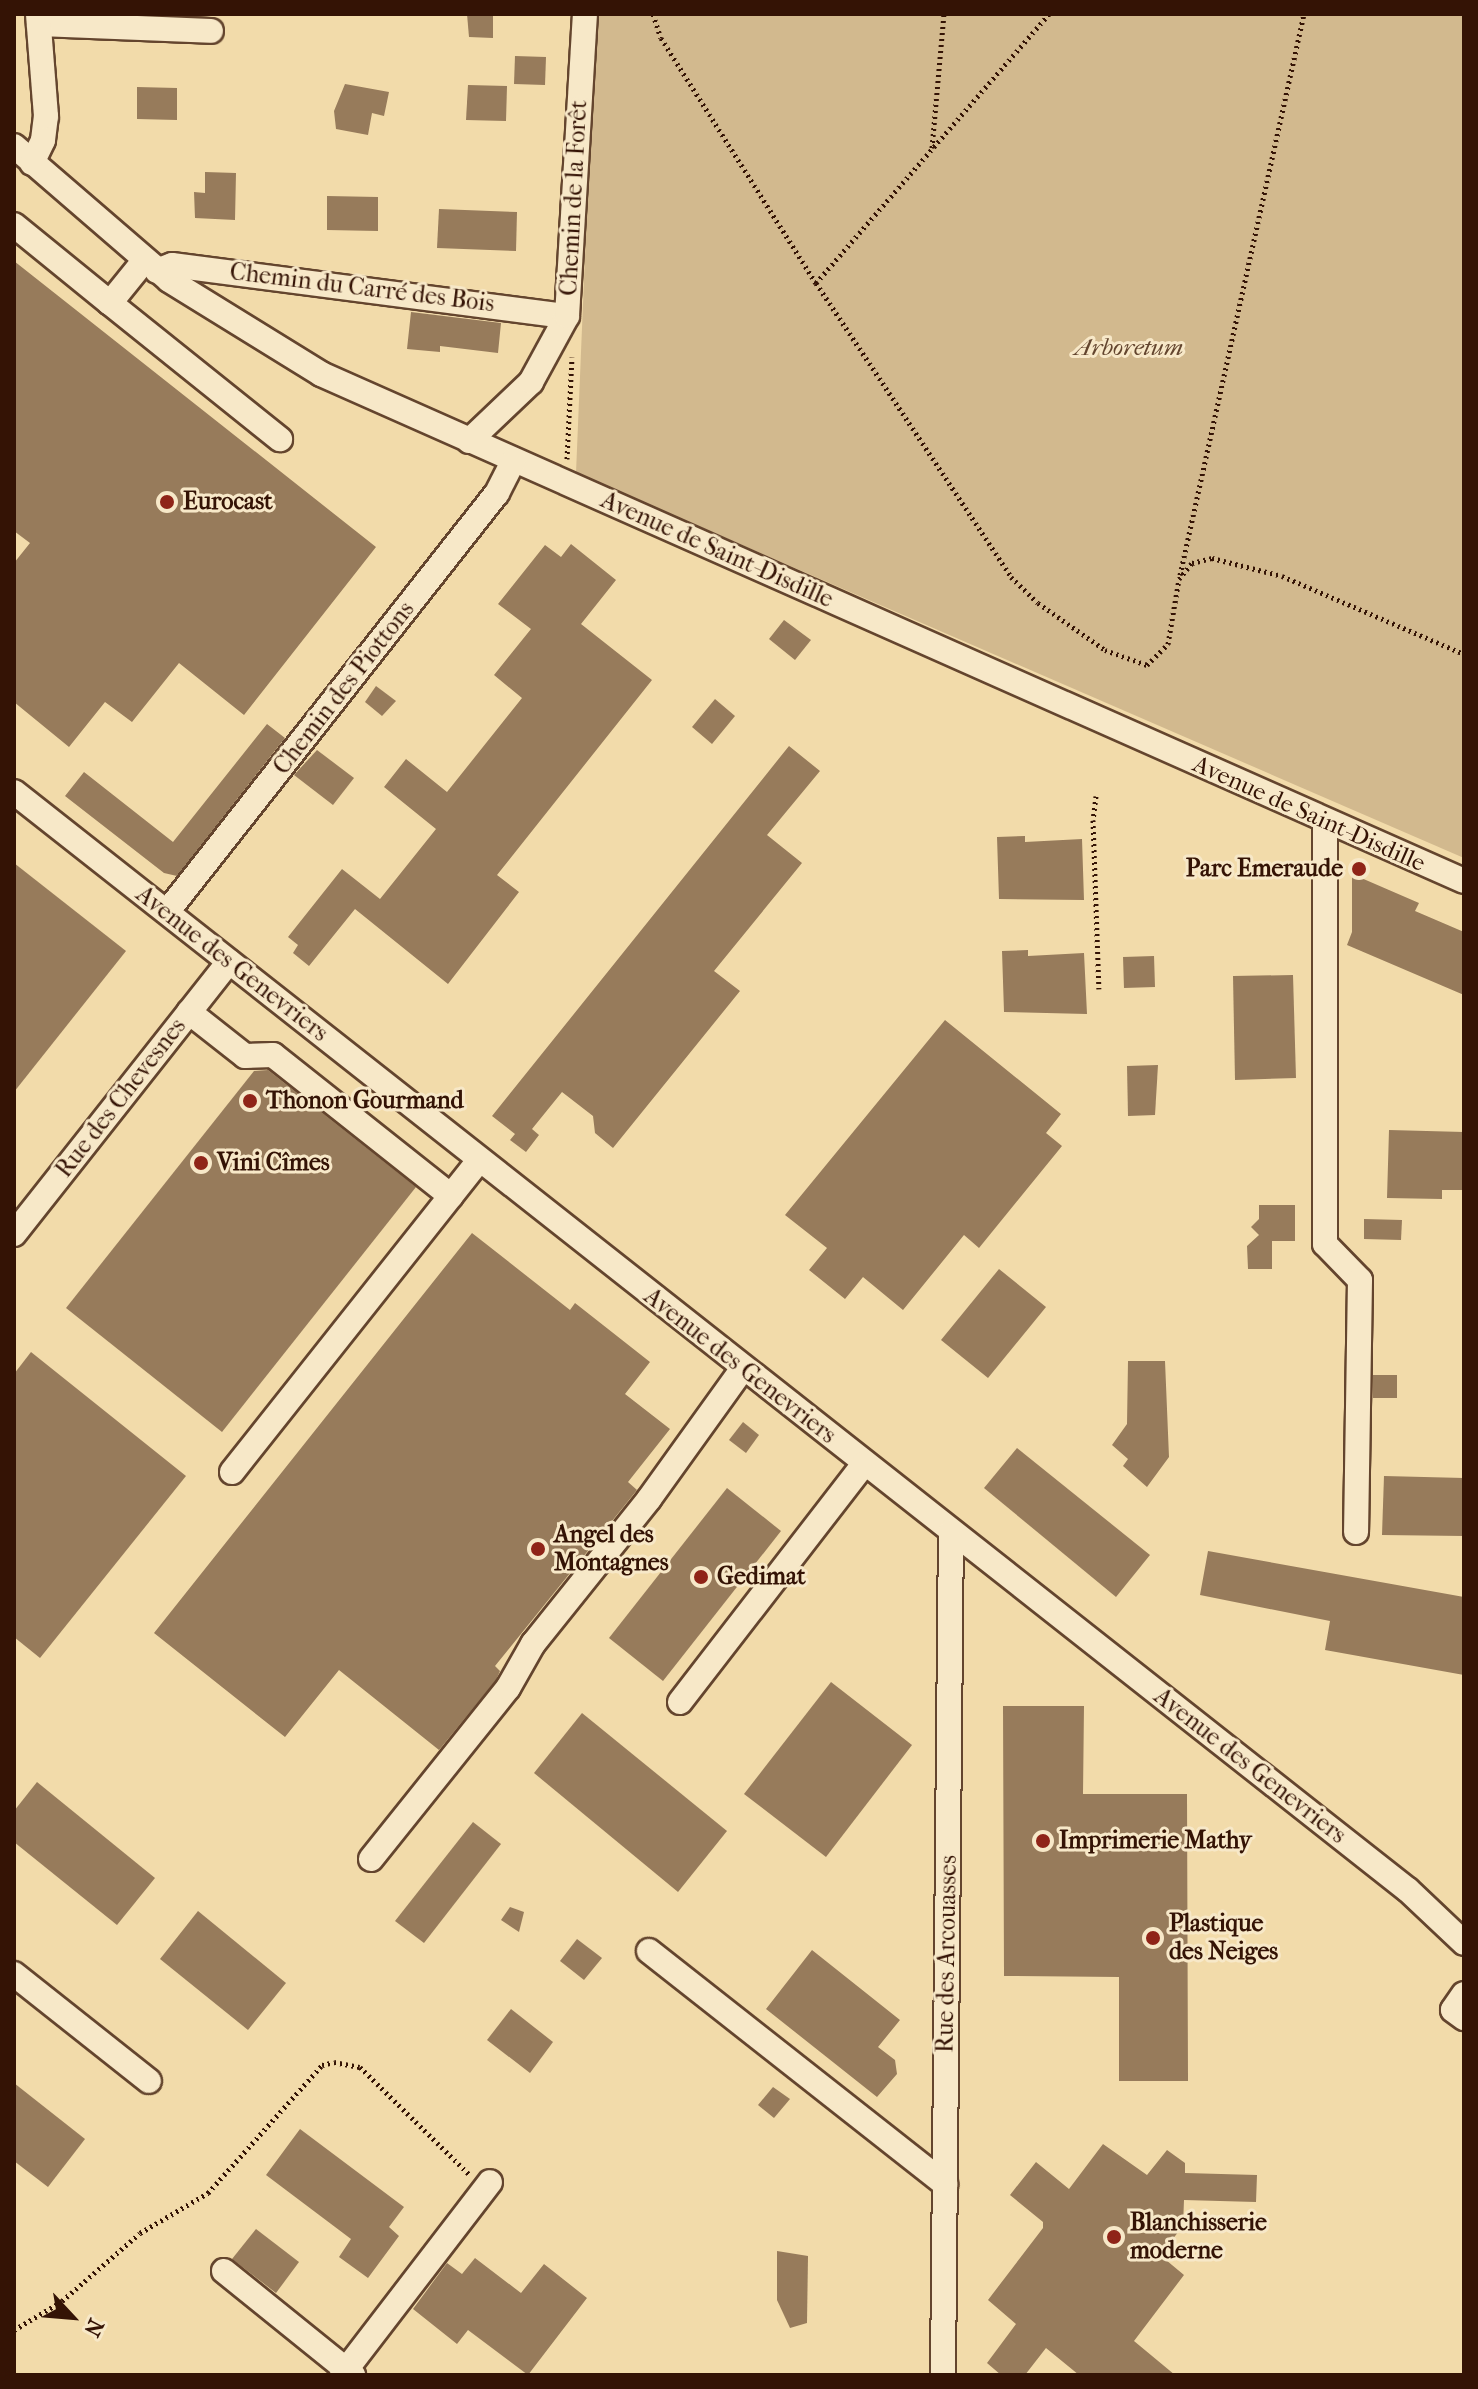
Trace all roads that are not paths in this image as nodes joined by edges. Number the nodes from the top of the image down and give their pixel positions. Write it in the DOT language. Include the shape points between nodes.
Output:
graph roads {
  1 [pos="585,14"];
  2 [pos="39,19"];
  3 [pos="211,31"];
  4 [pos="14,146"];
  5 [pos="32,163"];
  6 [pos="14,225"];
  7 [pos="150,266"];
  8 [pos="110,303"];
  9 [pos="567,316"];
  10 [pos="280,439"];
  11 [pos="469,441"];
  12 [pos="514,460"];
  13 [pos="14,792"];
  14 [pos="1325,821"];
  15 [pos="1464,881"];
  16 [pos="167,912"];
  17 [pos="229,962"];
  18 [pos="189,1012"];
  19 [pos="479,1160"];
  20 [pos="451,1196"];
  21 [pos="14,1234"];
  22 [pos="743,1368"];
  23 [pos="864,1464"];
  24 [pos="232,1472"];
  25 [pos="951,1532"];
  26 [pos="1356,1532"];
  27 [pos="680,1702"];
  28 [pos="371,1859"];
  29 [pos="1464,1943"];
  30 [pos="649,1951"];
  31 [pos="14,1974"];
  32 [pos="1464,1994"];
  33 [pos="1464,2018"];
  34 [pos="149,2081"];
  35 [pos="945,2184"];
  36 [pos="487,2186"];
  37 [pos="224,2271"];
  38 [pos="347,2373"];
  39 [pos="943,2375"];
  1 -- 9 [label="street, Chemin de la Forêt"];
  2 -- 3 [label="street"];
  2 -- 5 [label="street" via="46,116"];
  4 -- 5 [label="street, Avenue de Saint-Disdille"];
  5 -- 7 [label="street, Avenue de Saint-Disdille"];
  6 -- 8 [label="street"];
  7 -- 8 [label="street"];
  7 -- 9 [label="street, Chemin du Carré des Bois"];
  7 -- 11 [label="street, Avenue de Saint-Disdille" via="321,374"];
  8 -- 10 [label="street"];
  9 -- 11 [label="street, Chemin de la Forêt" via="531,382"];
  11 -- 12 [label="street, Avenue de Saint-Disdille"];
  12 -- 14 [label="street, Avenue de Saint-Disdille"];
  12 -- 16 [label="street, Chemin des Piottons" via="497,493"];
  13 -- 16 [label="street, Avenue des Genevriers"];
  14 -- 15 [label="street, Avenue de Saint-Disdille"];
  14 -- 26 [label="street" via="1325,1244 1360,1280"];
  16 -- 17 [label="street, Avenue des Genevriers"];
  17 -- 18 [label="street, Rue des Chevesnes"];
  17 -- 19 [label="street, Avenue des Genevriers"];
  18 -- 20 [label="street" via="245,1056 273,1055"];
  18 -- 21 [label="street, Rue des Chevesnes"];
  19 -- 20 [label="street"];
  19 -- 22 [label="street, Avenue des Genevriers"];
  20 -- 24 [label="street"];
  22 -- 23 [label="street, Avenue des Genevriers"];
  22 -- 28 [label="street" via="649,1499 533,1644 508,1688"];
  23 -- 25 [label="street, Avenue des Genevriers"];
  23 -- 27 [label="street"];
  25 -- 29 [label="street, Avenue des Genevriers" via="1408,1890"];
  25 -- 35 [label="street, Rue des Arcouasses"];
  30 -- 35 [label="street"];
  31 -- 34 [label="street"];
  32 -- 33 [label="street" via="1453,2010"];
  35 -- 39 [label="street, Rue des Arcouasses"];
  36 -- 38 [label="street"];
  37 -- 38 [label="street"];
}
